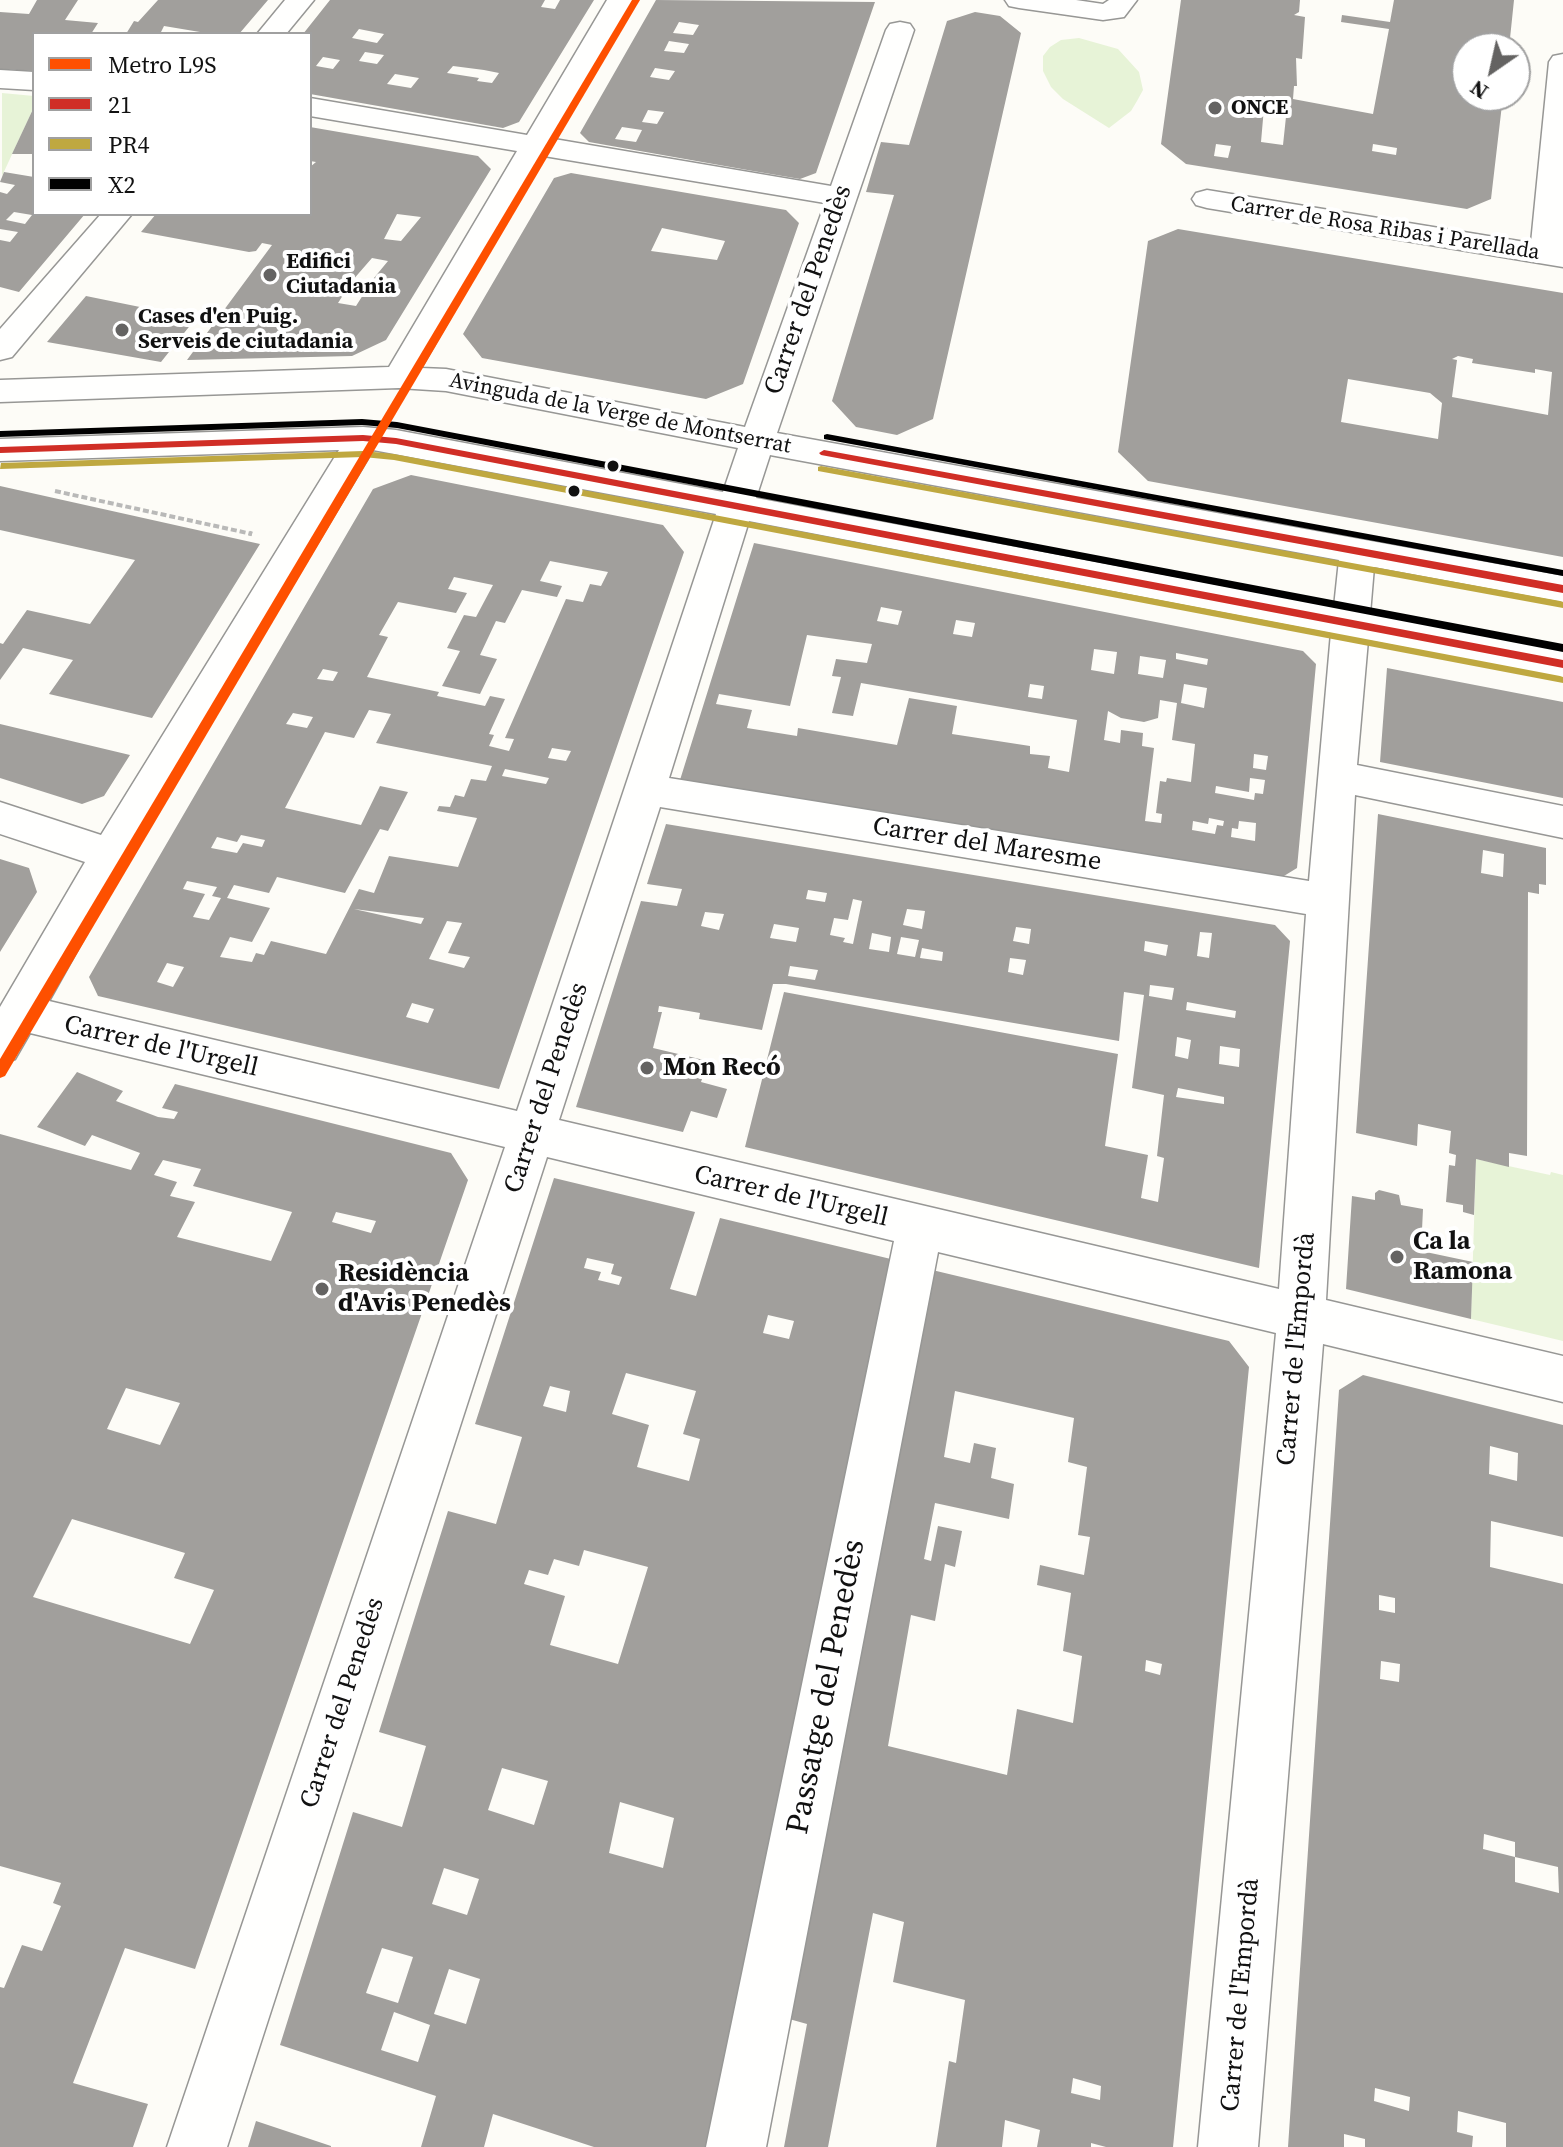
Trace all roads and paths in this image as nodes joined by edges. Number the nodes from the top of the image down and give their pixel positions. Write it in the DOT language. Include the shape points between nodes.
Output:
graph roads {
  1 [pos="300,0"];
  2 [pos="621,0"];
  3 [pos="1019,0"];
  4 [pos="1123,0"];
  5 [pos="900,30"];
  6 [pos="273,32"];
  7 [pos="1563,62"];
  8 [pos="0,79"];
  9 [pos="32,81"];
  10 [pos="312,107"];
  11 [pos="537,146"];
  12 [pos="841,197"];
  13 [pos="1207,199"];
  14 [pos="115,216"];
  15 [pos="1554,257"];
  16 [pos="0,350"];
  17 [pos="399,377"];
  18 [pos="0,391"];
  19 [pos="363,438"];
  20 [pos="757,441"];
  21 [pos="0,450"];
  22 [pos="47,489"];
  23 [pos="736,505"];
  24 [pos="264,536"];
  25 [pos="1358,551"];
  26 [pos="1563,589"];
  27 [pos="1349,623"];
  28 [pos="1563,664"];
  29 [pos="1336,776"];
  30 [pos="646,789"];
  31 [pos="0,818"];
  32 [pos="1563,822"];
  33 [pos="111,854"];
  34 [pos="1328,901"];
  35 [pos="10,1029"];
  36 [pos="531,1136"];
  37 [pos="920,1227"];
  38 [pos="1301,1317"];
  39 [pos="1563,1379"];
  40 [pos="197,2147"];
  41 [pos="736,2147"];
  42 [pos="1228,2147"];
  1 -- 6 [label="street"];
  2 -- 11 [label="street"];
  3 -- 4 [label="street" via="1103,12 1114,11"];
  5 -- 12 [label="street, Carrer del Penedès"];
  7 -- 15 [label="street"];
  8 -- 9 [label="street"];
  10 -- 11 [label="street"];
  11 -- 12 [label="street"];
  11 -- 17 [label="street"];
  12 -- 20 [label="street, Carrer del Penedès"];
  13 -- 15 [label="street, Carrer de Rosa Ribas i Parellada"];
  14 -- 16 [label="street"];
  17 -- 18 [label="street, Avinguda de la Verge de Montserrat"];
  17 -- 20 [label="street, Avinguda de la Verge de Montserrat" via="446,380"];
  19 -- 21 [label="street"];
  19 -- 23 [label="street" via="439,447"];
  19 -- 33 [label="street"];
  20 -- 23 [label="street, Carrer del Penedès"];
  20 -- 25 [label="street, Avinguda de la Verge de Montserrat"];
  22 -- 24 [label="path"];
  23 -- 27 [label="street"];
  23 -- 30 [label="street, Carrer del Penedès"];
  25 -- 26 [label="street, Avinguda de la Verge de Montserrat"];
  25 -- 27 [label="street, Carrer de l'Empordà"];
  27 -- 28 [label="street"];
  27 -- 29 [label="street, Carrer de l'Empordà"];
  29 -- 32 [label="street"];
  29 -- 34 [label="street, Carrer de l'Empordà"];
  30 -- 34 [label="street, Carrer del Maresme"];
  30 -- 36 [label="street, Carrer del Penedès"];
  31 -- 33 [label="street"];
  33 -- 35 [label="street"];
  34 -- 38 [label="street, Carrer de l'Empordà"];
  35 -- 36 [label="street, Carrer de l'Urgell"];
  36 -- 37 [label="street, Carrer de l'Urgell"];
  36 -- 40 [label="street, Carrer del Penedès"];
  37 -- 38 [label="street, Carrer de l'Urgell"];
  37 -- 41 [label="street, Passatge del Penedès"];
  38 -- 39 [label="street, Carrer de l'Urgell"];
  38 -- 42 [label="street, Carrer de l'Empordà"];
}
